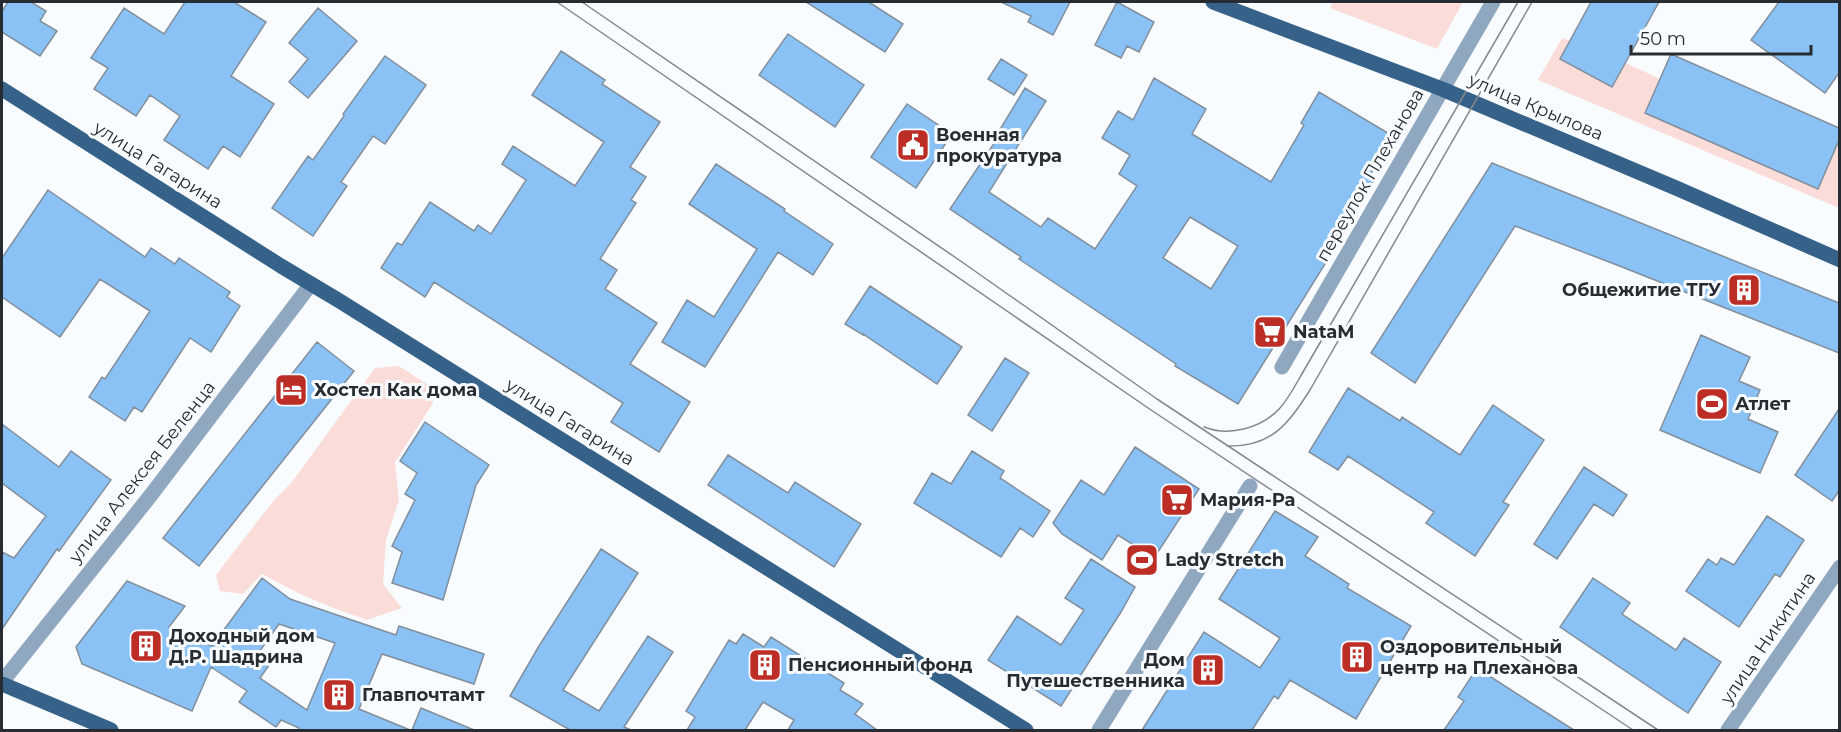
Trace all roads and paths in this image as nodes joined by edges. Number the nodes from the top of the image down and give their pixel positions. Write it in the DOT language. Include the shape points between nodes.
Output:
graph roads {
  1 [pos="1213,2"];
  2 [pos="1493,2"];
  3 [pos="2,89"];
  4 [pos="1442,89"];
  5 [pos="1839,260"];
  6 [pos="311,284"];
  7 [pos="1282,367"];
  8 [pos="1250,486"];
  9 [pos="1839,567"];
  10 [pos="2,683"];
  11 [pos="111,730"];
  12 [pos="1026,730"];
  13 [pos="1099,730"];
  14 [pos="1728,730"];
  1 -- 4 [label="main road, улица Крылова"];
  2 -- 4 [label="street, переулок Плеханова"];
  3 -- 6 [label="main road, улица Гагарина"];
  4 -- 5 [label="main road, улица Крылова"];
  4 -- 7 [label="street, переулок Плеханова"];
  6 -- 10 [label="street, улица Алексея Беленца"];
  6 -- 12 [label="main road, улица Гагарина"];
  8 -- 13 [label="street"];
  9 -- 14 [label="street, улица Никитина"];
  10 -- 11 [label="main road"];
}
